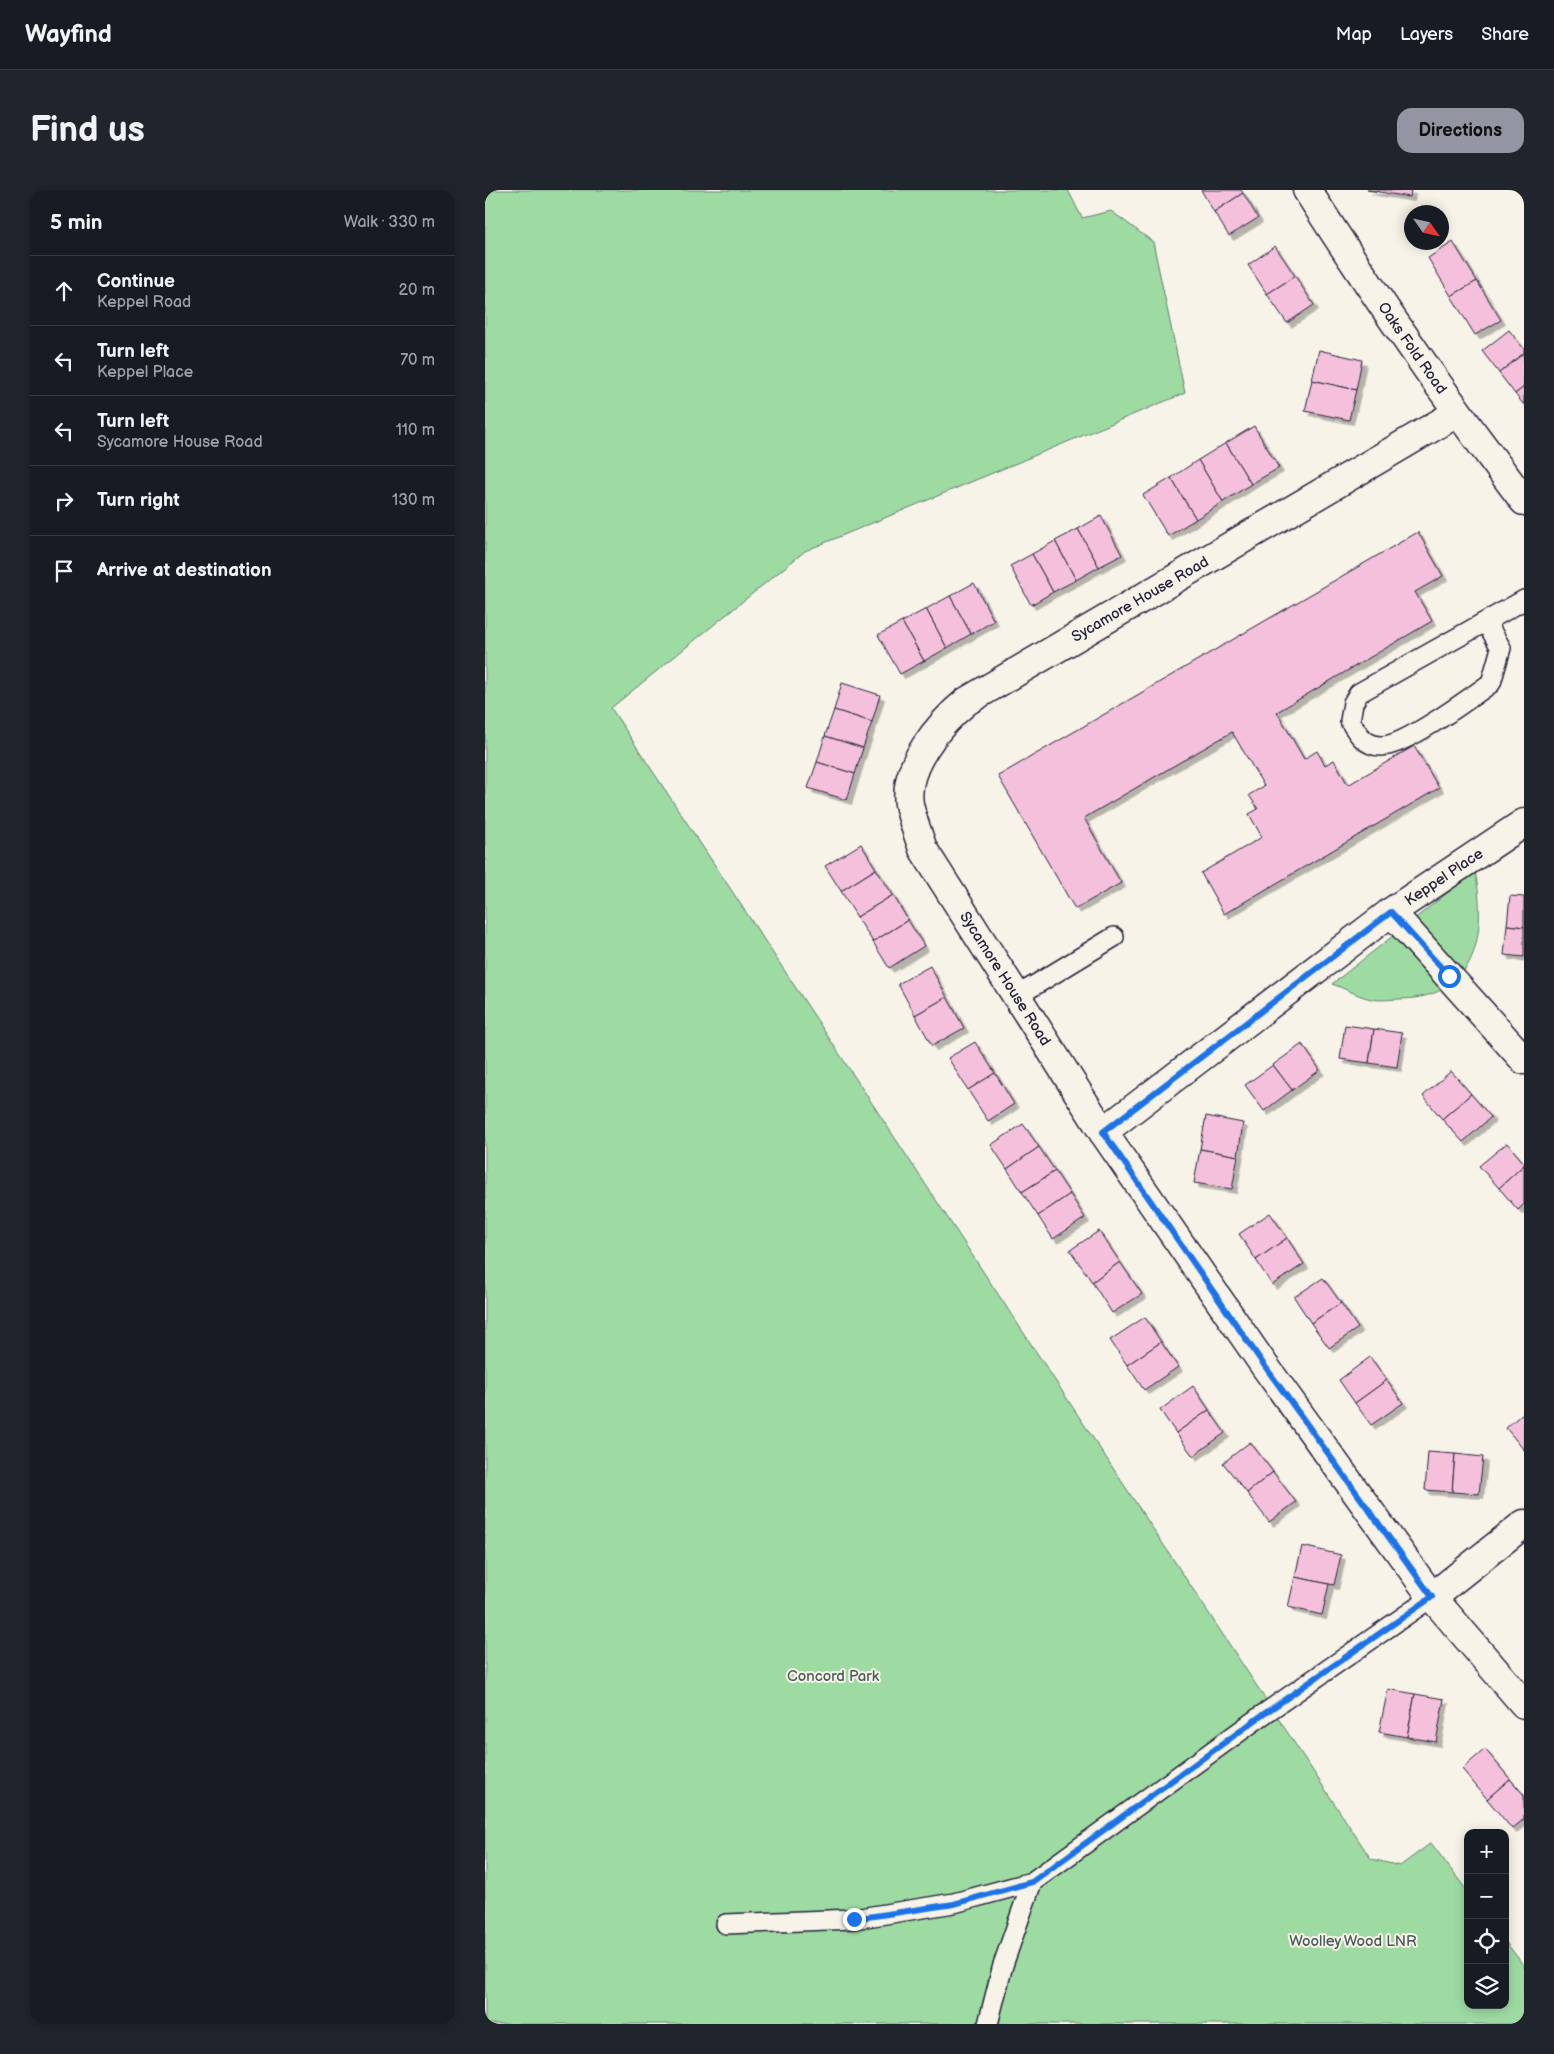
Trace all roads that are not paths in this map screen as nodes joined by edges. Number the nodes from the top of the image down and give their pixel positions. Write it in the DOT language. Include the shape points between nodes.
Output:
graph roads {
  1 [pos="1307,190"];
  2 [pos="1457,413"];
  3 [pos="1524,501"];
  4 [pos="1524,600"];
  5 [pos="1486,622"];
  6 [pos="1524,823"];
  7 [pos="1391,912"];
  8 [pos="1114,938"];
  9 [pos="1017,996"];
  10 [pos="1524,1060"];
  11 [pos="1103,1132"];
  12 [pos="1524,1524"];
  13 [pos="1432,1597"];
  14 [pos="1524,1704"];
  15 [pos="1032,1882"];
  16 [pos="726,1924"];
  17 [pos="988,2024"];
  1 -- 2 [label="street, Oaks Fold Road"];
  2 -- 3 [label="street, Oaks Fold Road"];
  2 -- 9 [label="street, Sycamore House Road" via="967,701 933,736 919,758 911,780 909,803 917,832 923,849"];
  4 -- 5 [label="lane"];
  5 -- 5 [label="lane" via="1359,693 1353,703 1350,721 1361,739 1381,746 1406,739 1491,683 1501,648"];
  6 -- 7 [label="street, Keppel Place"];
  7 -- 10 [label="street"];
  7 -- 11 [label="street, Keppel Place"];
  8 -- 9 [label="lane"];
  9 -- 11 [label="street, Sycamore House Road"];
  11 -- 13 [label="street, Sycamore House Road" via="1264,1365"];
  12 -- 13 [label="street"];
  13 -- 14 [label="street, Sycamore House Road"];
  13 -- 15 [label="lane"];
  15 -- 16 [label="lane" via="954,1904 854,1919"];
  15 -- 17 [label="lane" via="1003,1965"];
}
